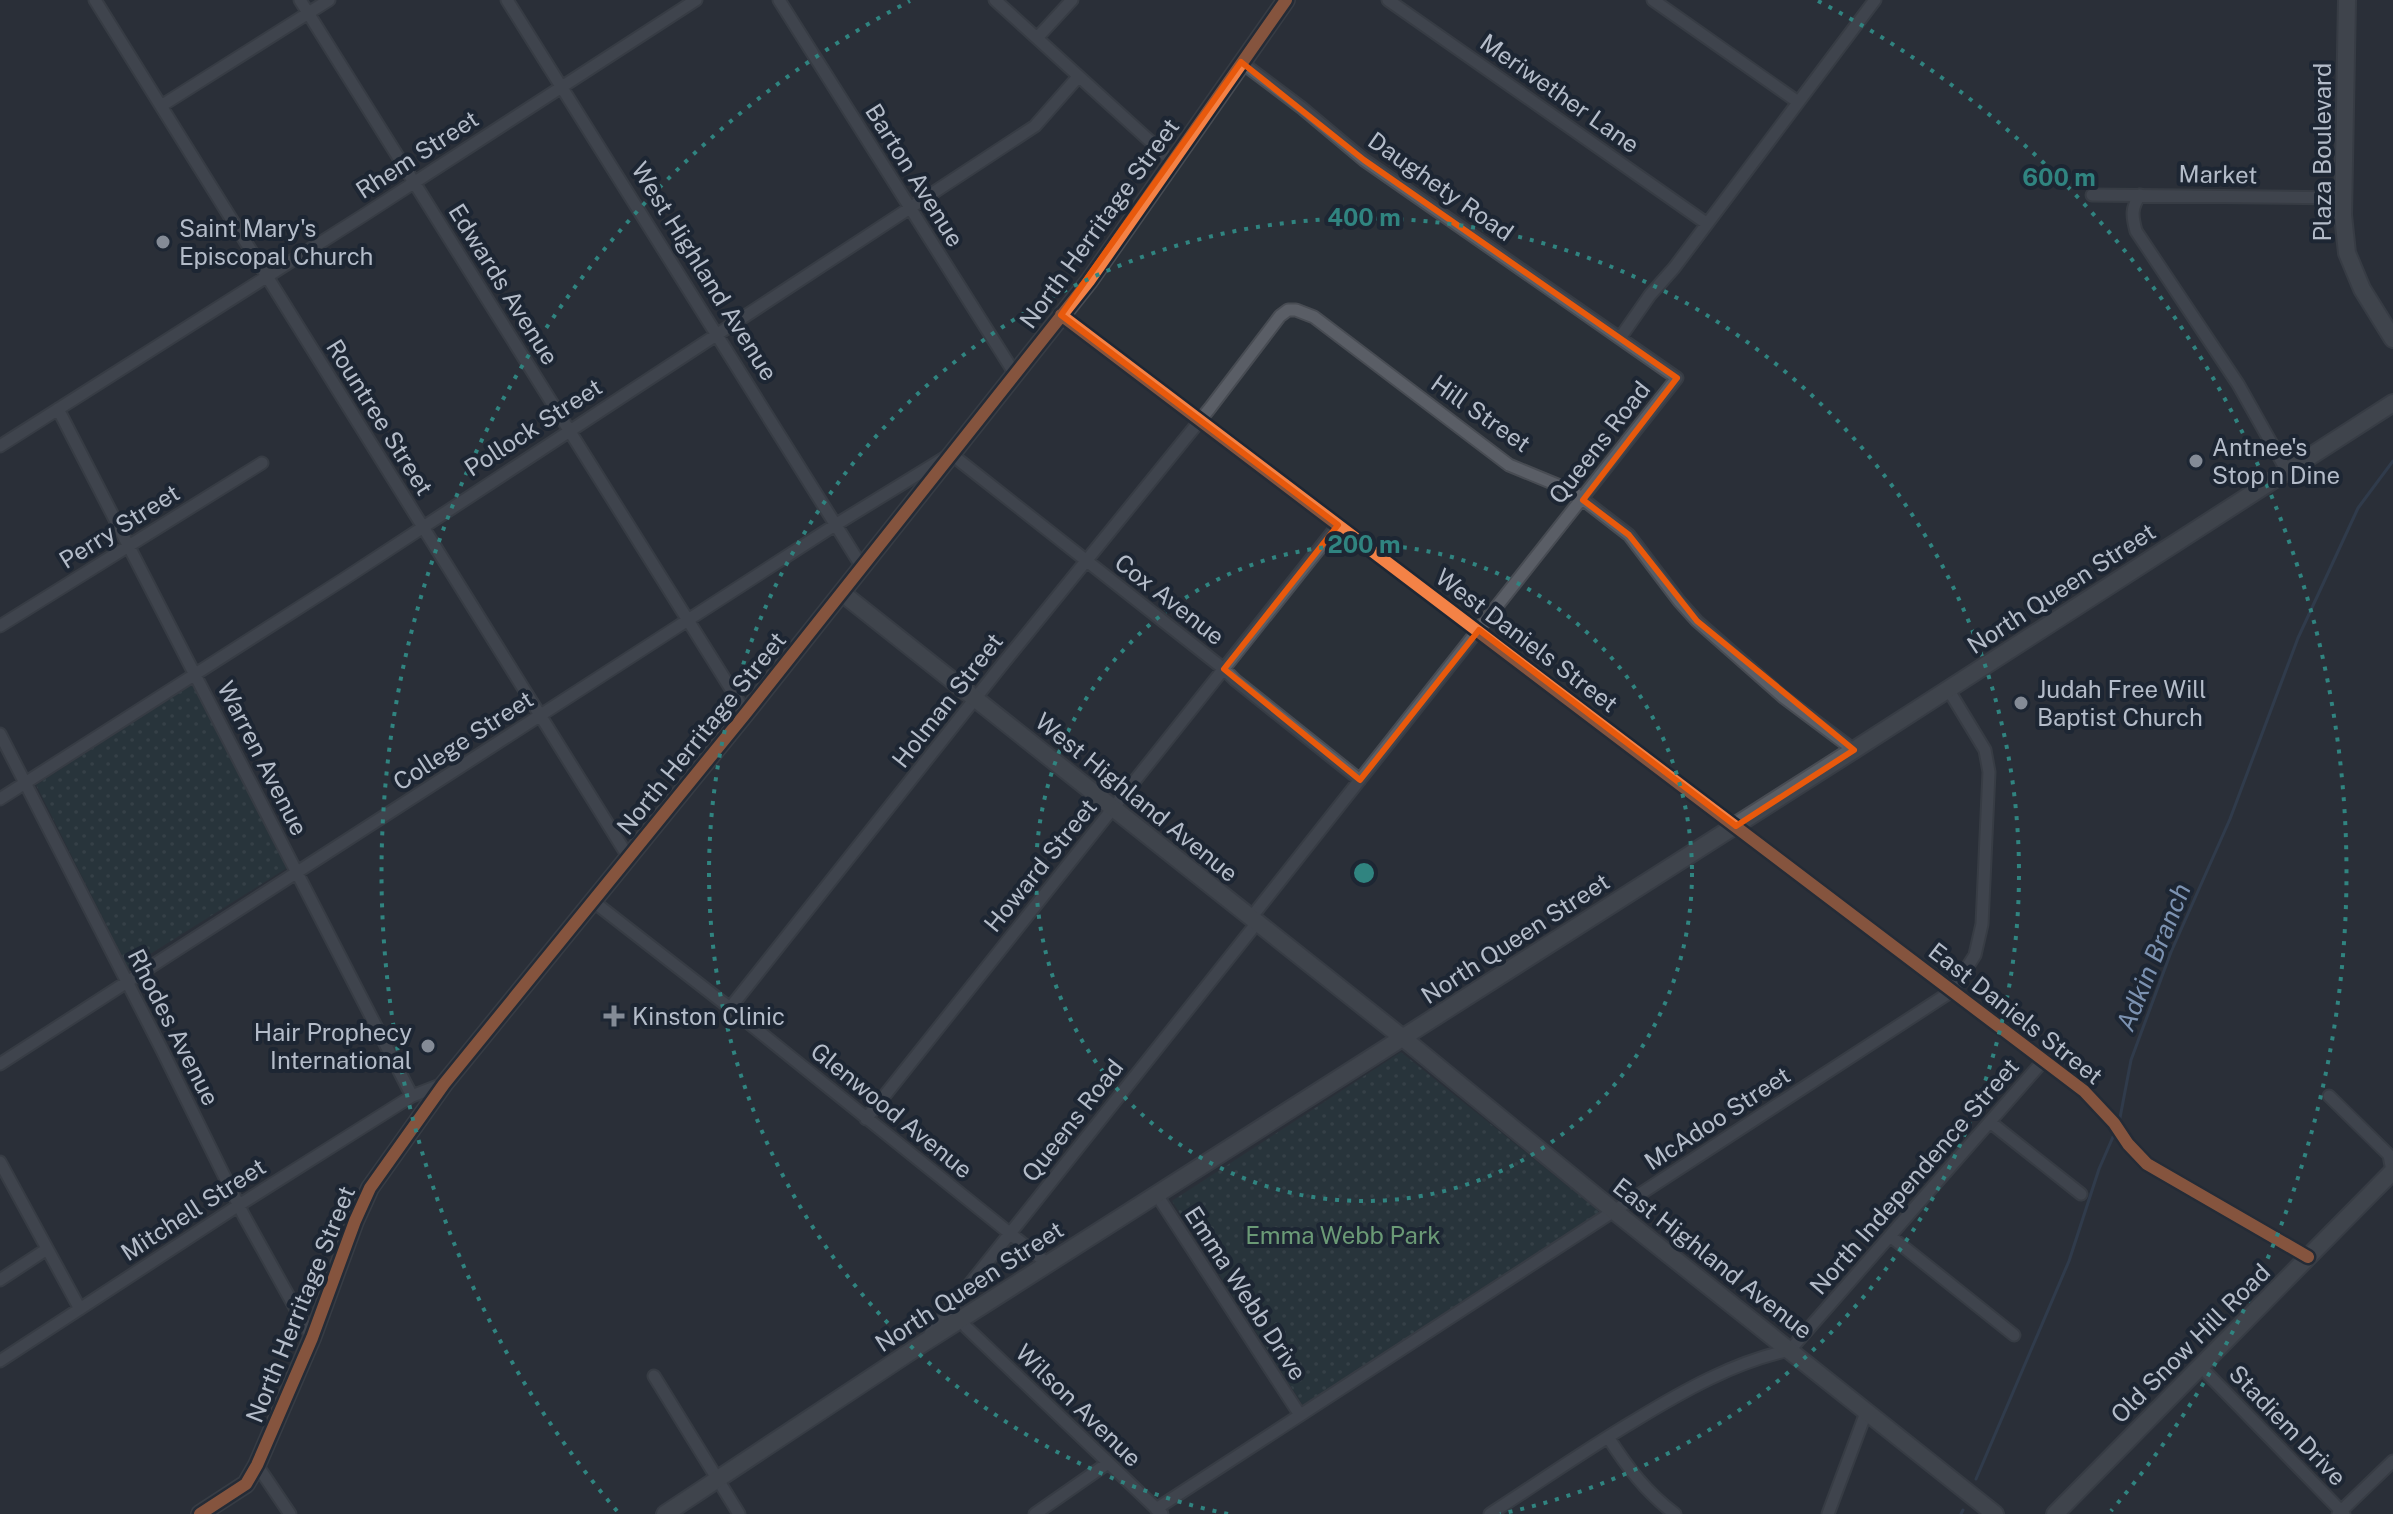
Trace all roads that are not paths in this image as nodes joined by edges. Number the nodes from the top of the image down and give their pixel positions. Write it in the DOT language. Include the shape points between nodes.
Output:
graph roads {
  1 [pos="95,0"];
  2 [pos="300,0"];
  3 [pos="329,0"];
  4 [pos="507,0"];
  5 [pos="696,0"];
  6 [pos="779,0"];
  7 [pos="995,0"];
  8 [pos="1072,0"];
  9 [pos="1286,0"];
  10 [pos="1388,0"];
  11 [pos="1653,0"];
  12 [pos="1875,0"];
  13 [pos="2347,0"];
  14 [pos="308,13"];
  15 [pos="1037,38"];
  16 [pos="1241,62"];
  17 [pos="1078,77"];
  18 [pos="561,87"];
  19 [pos="1798,102"];
  20 [pos="161,106"];
  21 [pos="1173,162"];
  22 [pos="414,182"];
  23 [pos="2092,195"];
  24 [pos="2140,195"];
  25 [pos="2343,198"];
  26 [pos="910,208"];
  27 [pos="1706,223"];
  28 [pos="267,277"];
  29 [pos="1061,315"];
  30 [pos="716,334"];
  31 [pos="1620,338"];
  32 [pos="2393,339"];
  33 [pos="1015,374"];
  34 [pos="2393,403"];
  35 [pos="58,409"];
  36 [pos="1199,421"];
  37 [pos="569,430"];
  38 [pos="0,446"];
  39 [pos="951,454"];
  40 [pos="262,463"];
  41 [pos="2287,471"];
  42 [pos="1583,500"];
  43 [pos="422,525"];
  44 [pos="835,525"];
  45 [pos="1338,525"];
  46 [pos="129,545"];
  47 [pos="1087,561"];
  48 [pos="862,567"];
  49 [pos="842,593"];
  50 [pos="689,620"];
  51 [pos="0,626"];
  52 [pos="1479,630"];
  53 [pos="1224,669"];
  54 [pos="195,674"];
  55 [pos="1948,689"];
  56 [pos="975,698"];
  57 [pos="746,713"];
  58 [pos="540,716"];
  59 [pos="0,734"];
  60 [pos="1854,750"];
  61 [pos="1360,780"];
  62 [pos="24,783"];
  63 [pos="0,799"];
  64 [pos="1113,809"];
  65 [pos="1736,826"];
  66 [pos="629,858"];
  67 [pos="297,874"];
  68 [pos="594,902"];
  69 [pos="1253,921"];
  70 [pos="127,982"];
  71 [pos="1952,991"];
  72 [pos="730,1008"];
  73 [pos="1403,1038"];
  74 [pos="2044,1060"];
  75 [pos="0,1064"];
  76 [pos="444,1084"];
  77 [pos="412,1096"];
  78 [pos="2329,1096"];
  79 [pos="866,1119"];
  80 [pos="1990,1122"];
  81 [pos="0,1162"];
  82 [pos="2392,1173"];
  83 [pos="2081,1194"];
  84 [pos="1157,1195"];
  85 [pos="239,1205"];
  86 [pos="1614,1211"];
  87 [pos="1010,1233"];
  88 [pos="1890,1236"];
  89 [pos="47,1249"];
  90 [pos="2308,1257"];
  91 [pos="1048,1264"];
  92 [pos="0,1280"];
  93 [pos="80,1309"];
  94 [pos="966,1327"];
  95 [pos="2014,1335"];
  96 [pos="312,1338"];
  97 [pos="922,1344"];
  98 [pos="1790,1350"];
  99 [pos="0,1361"];
  100 [pos="2200,1366"];
  101 [pos="654,1376"];
  102 [pos="1867,1410"];
  103 [pos="1300,1415"];
  104 [pos="1608,1437"];
  105 [pos="2393,1461"];
  106 [pos="1108,1463"];
  107 [pos="257,1465"];
  108 [pos="718,1480"];
  109 [pos="1159,1511"];
  110 [pos="2341,1513"];
  111 [pos="200,1514"];
  112 [pos="290,1514"];
  113 [pos="665,1514"];
  114 [pos="739,1514"];
  115 [pos="1035,1514"];
  116 [pos="1490,1514"];
  117 [pos="1675,1514"];
  118 [pos="1828,1514"];
  119 [pos="1995,1514"];
  120 [pos="2055,1514"];
  1 -- 20 [label="street, Rountree Street"];
  2 -- 14 [label="street, Edwards Avenue"];
  3 -- 14 [label="street"];
  4 -- 18 [label="street, West Highland Avenue"];
  5 -- 18 [label="street, Rhem Street"];
  6 -- 26 [label="street, Barton Avenue"];
  7 -- 15 [label="street"];
  8 -- 15 [label="street"];
  9 -- 16 [label="street, North Herritage Street"];
  10 -- 27 [label="street, Meriwether Lane"];
  11 -- 19 [label="street"];
  12 -- 19 [label="street"];
  13 -- 25 [label="street, Plaza Boulevard"];
  14 -- 20 [label="street"];
  14 -- 22 [label="street, Edwards Avenue"];
  15 -- 17 [label="street"];
  16 -- 21 [label="street, North Herritage Street"];
  16 -- 31 [label="street, Daughety Road" via="1364,160"];
  17 -- 21 [label="street"];
  17 -- 26 [label="street, Pollock Street" via="1035,126"];
  18 -- 22 [label="street, Rhem Street"];
  18 -- 30 [label="street, West Highland Avenue"];
  19 -- 27 [label="street"];
  20 -- 28 [label="street, Rountree Street"];
  21 -- 29 [label="street, North Herritage Street"];
  22 -- 28 [label="street, Rhem Street"];
  22 -- 37 [label="street, Edwards Avenue"];
  23 -- 24 [label="street, Market"];
  24 -- 25 [label="street, Market"];
  24 -- 41 [label="street" via="2132,216 2136,231 2238,384"];
  25 -- 32 [label="street, Plaza Boulevard" via="2352,269"];
  26 -- 30 [label="street, Pollock Street"];
  26 -- 33 [label="street, Barton Avenue"];
  27 -- 31 [label="street"];
  28 -- 35 [label="street, Rhem Street"];
  28 -- 43 [label="street, Rountree Street"];
  29 -- 33 [label="street, North Herritage Street"];
  29 -- 36 [label="street, West Daniels Street"];
  30 -- 37 [label="street, Pollock Street"];
  30 -- 44 [label="street, West Highland Avenue"];
  31 -- 42 [label="street, Queens Road" via="1677,378"];
  33 -- 39 [label="street, North Herritage Street"];
  34 -- 41 [label="street, North Queen Street"];
  35 -- 38 [label="street, Rhem Street"];
  35 -- 46 [label="street, Warren Avenue"];
  36 -- 42 [label="street, Hill Street" via="1280,316 1296,310 1314,317 1509,465"];
  36 -- 45 [label="street, West Daniels Street"];
  36 -- 47 [label="street, Holman Street"];
  37 -- 43 [label="street, Pollock Street"];
  37 -- 50 [label="street, Edwards Avenue"];
  39 -- 44 [label="street, College Street"];
  39 -- 47 [label="street, Cox Avenue"];
  39 -- 48 [label="street, North Herritage Street"];
  40 -- 46 [label="street, Perry Street"];
  41 -- 55 [label="street, North Queen Street"];
  42 -- 52 [label="street, Queens Road"];
  42 -- 60 [label="street, Hill Street" via="1629,535 1697,621"];
  43 -- 54 [label="street, Pollock Street"];
  43 -- 58 [label="street, Rountree Street"];
  44 -- 48 [label="street, West Highland Avenue"];
  44 -- 50 [label="street, College Street"];
  45 -- 52 [label="street, West Daniels Street"];
  45 -- 53 [label="street, Howard Street"];
  46 -- 51 [label="street, Perry Street"];
  46 -- 54 [label="street, Warren Avenue"];
  47 -- 53 [label="street, Cox Avenue"];
  47 -- 56 [label="street, Holman Street"];
  48 -- 49 [label="street, North Herritage Street"];
  49 -- 56 [label="street, West Highland Avenue"];
  49 -- 57 [label="street, North Herritage Street"];
  50 -- 57 [label="street, Edwards Avenue"];
  50 -- 58 [label="street, College Street"];
  52 -- 61 [label="street, Queens Road"];
  52 -- 65 [label="street, West Daniels Street"];
  53 -- 61 [label="street, Cox Avenue"];
  53 -- 64 [label="street, Howard Street"];
  54 -- 62 [label="street, Pollock Street"];
  54 -- 67 [label="street, Warren Avenue"];
  55 -- 60 [label="street, North Queen Street"];
  55 -- 71 [label="street, McAdoo Street" via="1985,750 1989,772 1981,933 1975,955"];
  56 -- 64 [label="street, West Highland Avenue"];
  56 -- 72 [label="street, Holman Street"];
  57 -- 66 [label="street, North Herritage Street"];
  58 -- 66 [label="street, Rountree Street"];
  58 -- 67 [label="street, College Street"];
  59 -- 62 [label="street, Rhodes Avenue"];
  60 -- 65 [label="street, North Queen Street"];
  61 -- 69 [label="street, Queens Road"];
  62 -- 63 [label="street, Pollock Street"];
  62 -- 70 [label="street, Rhodes Avenue"];
  64 -- 69 [label="street, West Highland Avenue"];
  64 -- 79 [label="street, Howard Street"];
  65 -- 71 [label="street, East Daniels Street"];
  65 -- 73 [label="street, North Queen Street"];
  66 -- 68 [label="street, North Herritage Street"];
  67 -- 70 [label="street, College Street"];
  67 -- 77 [label="street, Warren Avenue"];
  68 -- 72 [label="street, Glenwood Avenue"];
  68 -- 76 [label="street, North Herritage Street"];
  69 -- 73 [label="street, West Highland Avenue"];
  69 -- 87 [label="street, Queens Road"];
  70 -- 75 [label="street, College Street"];
  70 -- 85 [label="street, Rhodes Avenue"];
  71 -- 74 [label="street, East Daniels Street"];
  71 -- 86 [label="street, McAdoo Street"];
  72 -- 79 [label="street, Glenwood Avenue"];
  73 -- 84 [label="street, North Queen Street"];
  73 -- 86 [label="street, East Highland Avenue"];
  74 -- 80 [label="street, North Independence Street"];
  74 -- 90 [label="street, East Daniels Street" via="2084,1091 2147,1164"];
  76 -- 77 [label="street"];
  76 -- 96 [label="street, North Herritage Street" via="370,1188"];
  77 -- 85 [label="street, Mitchell Street"];
  78 -- 82 [label="street" via="2389,1155"];
  79 -- 87 [label="street, Glenwood Avenue"];
  80 -- 83 [label="street"];
  80 -- 88 [label="street, North Independence Street"];
  81 -- 89 [label="street"];
  82 -- 90 [label="street, Old Snow Hill Road"];
  84 -- 91 [label="street, North Queen Street"];
  84 -- 103 [label="street, Emma Webb Drive"];
  85 -- 93 [label="street, Mitchell Street"];
  85 -- 96 [label="street, Rhodes Avenue"];
  86 -- 98 [label="street, East Highland Avenue"];
  86 -- 103 [label="street, McAdoo Street"];
  87 -- 91 [label="street, Glenwood Avenue"];
  87 -- 97 [label="street, Queens Road"];
  88 -- 95 [label="street"];
  88 -- 98 [label="street, North Independence Street"];
  89 -- 92 [label="street"];
  89 -- 93 [label="street"];
  90 -- 100 [label="street, Old Snow Hill Road"];
  91 -- 97 [label="street, North Queen Street"];
  93 -- 99 [label="street, Mitchell Street"];
  94 -- 106 [label="street, Wilson Avenue"];
  96 -- 107 [label="street, North Herritage Street"];
  97 -- 108 [label="street, North Queen Street"];
  98 -- 102 [label="street, East Highland Avenue"];
  98 -- 104 [label="street" via="1700,1383"];
  100 -- 110 [label="street, Stadiem Drive"];
  100 -- 120 [label="street, Old Snow Hill Road"];
  101 -- 108 [label="street"];
  102 -- 118 [label="street"];
  102 -- 119 [label="street, East Highland Avenue"];
  103 -- 109 [label="street, McAdoo Street"];
  104 -- 116 [label="street"];
  104 -- 117 [label="street" via="1639,1483"];
  105 -- 110 [label="street"];
  106 -- 109 [label="street, Wilson Avenue"];
  106 -- 115 [label="street"];
  107 -- 111 [label="street, North Herritage Street" via="246,1484"];
  107 -- 112 [label="street"];
  108 -- 113 [label="street, North Queen Street"];
  108 -- 114 [label="street"];
}
